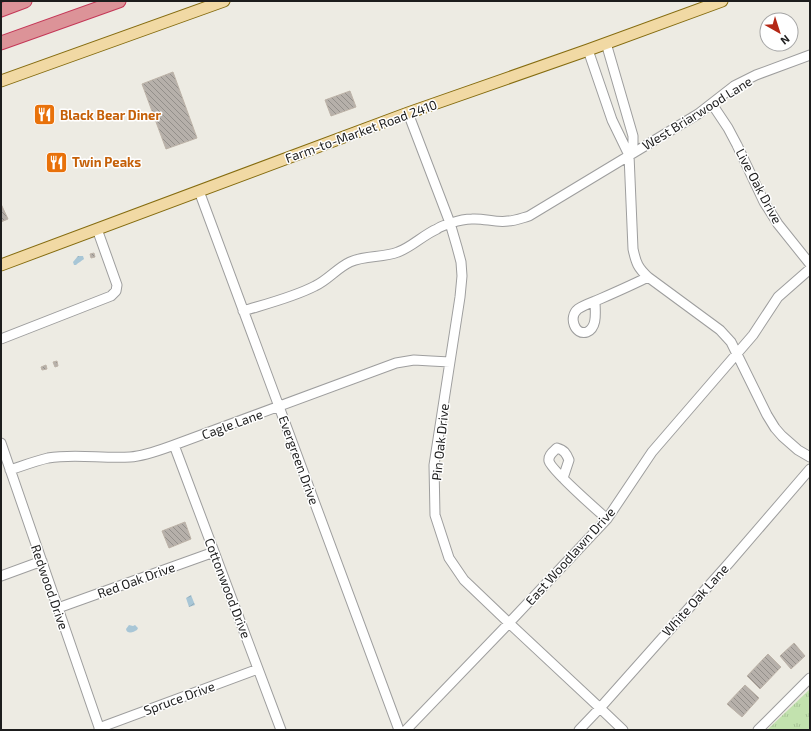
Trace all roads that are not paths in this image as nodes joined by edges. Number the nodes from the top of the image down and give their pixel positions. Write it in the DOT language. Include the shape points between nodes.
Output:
graph roads {
  1 [pos="25,1"];
  2 [pos="118,1"];
  3 [pos="224,1"];
  4 [pos="722,1"];
  5 [pos="1,10"];
  6 [pos="1,43"];
  7 [pos="606,44"];
  8 [pos="588,50"];
  9 [pos="810,55"];
  10 [pos="1,81"];
  11 [pos="712,104"];
  12 [pos="408,113"];
  13 [pos="629,155"];
  14 [pos="199,191"];
  15 [pos="450,223"];
  16 [pos="97,229"];
  17 [pos="810,264"];
  18 [pos="1,265"];
  19 [pos="810,269"];
  20 [pos="648,277"];
  21 [pos="595,301"];
  22 [pos="243,311"];
  23 [pos="1,339"];
  24 [pos="737,353"];
  25 [pos="450,362"];
  26 [pos="279,406"];
  27 [pos="1,443"];
  28 [pos="174,445"];
  29 [pos="810,457"];
  30 [pos="810,469"];
  31 [pos="10,470"];
  32 [pos="563,478"];
  33 [pos="606,519"];
  34 [pos="214,552"];
  35 [pos="42,561"];
  36 [pos="1,576"];
  37 [pos="58,608"];
  38 [pos="508,623"];
  39 [pos="258,669"];
  40 [pos="810,678"];
  41 [pos="600,708"];
  42 [pos="100,729"];
  43 [pos="281,730"];
  44 [pos="399,730"];
  45 [pos="406,730"];
  46 [pos="579,730"];
  47 [pos="623,730"];
  48 [pos="758,730"];
  1 -- 5 [label="highway"];
  2 -- 6 [label="highway"];
  3 -- 10 [label="main road"];
  4 -- 7 [label="main road, Farm-to-Market Road 2410"];
  7 -- 8 [label="main road, Farm-to-Market Road 2410"];
  7 -- 13 [label="street" via="633,136"];
  8 -- 12 [label="main road, Farm-to-Market Road 2410"];
  8 -- 13 [label="street" via="612,120"];
  9 -- 11 [label="street, West Briarwood Lane" via="734,86"];
  11 -- 13 [label="street, West Briarwood Lane"];
  11 -- 17 [label="street, Live Oak Drive" via="728,128 764,202"];
  12 -- 14 [label="main road, Farm-to-Market Road 2410"];
  12 -- 15 [label="street, Pin Oak Drive"];
  13 -- 15 [label="street, West Briarwood Lane" via="529,216 508,222 473,219"];
  13 -- 20 [label="street" via="633,249 641,271"];
  14 -- 16 [label="main road, Farm-to-Market Road 2410"];
  14 -- 22 [label="street, Evergreen Drive"];
  15 -- 22 [label="street, West Briarwood Lane" via="397,253 350,262 316,286"];
  15 -- 25 [label="street, Pin Oak Drive" via="461,262 462,276"];
  16 -- 18 [label="main road, Farm-to-Market Road 2410"];
  16 -- 23 [label="street" via="117,285 116,291 111,296"];
  19 -- 24 [label="street, East Woodlawn Drive" via="778,297 753,335"];
  20 -- 21 [label="street"];
  20 -- 24 [label="street" via="720,330"];
  22 -- 26 [label="street, Evergreen Drive"];
  24 -- 29 [label="street" via="775,428 798,450"];
  24 -- 33 [label="street, East Woodlawn Drive" via="652,452"];
  25 -- 26 [label="street, Cagle Lane" via="414,360 396,363"];
  25 -- 38 [label="street, Pin Oak Drive" via="434,465 435,515 449,558 464,580"];
  26 -- 28 [label="street, Cagle Lane"];
  26 -- 44 [label="street, Evergreen Drive"];
  27 -- 31 [label="street, Redwood Drive"];
  28 -- 31 [label="street, Cagle Lane" via="146,455 131,457 48,458"];
  28 -- 34 [label="street, Cottonwood Drive"];
  30 -- 41 [label="street, White Oak Lane"];
  31 -- 35 [label="street, Redwood Drive"];
  32 -- 33 [label="street"];
  33 -- 38 [label="street, East Woodlawn Drive"];
  34 -- 37 [label="street, Red Oak Drive"];
  34 -- 39 [label="street, Cottonwood Drive"];
  35 -- 36 [label="street"];
  35 -- 37 [label="street, Redwood Drive"];
  37 -- 42 [label="street, Redwood Drive"];
  38 -- 41 [label="street, Pin Oak Drive"];
  38 -- 45 [label="street, East Woodlawn Drive"];
  39 -- 42 [label="street, Spruce Drive"];
  39 -- 43 [label="street, Cottonwood Drive"];
  40 -- 48 [label="street"];
  41 -- 46 [label="street, White Oak Lane"];
  41 -- 47 [label="street, Pin Oak Drive"];
}
